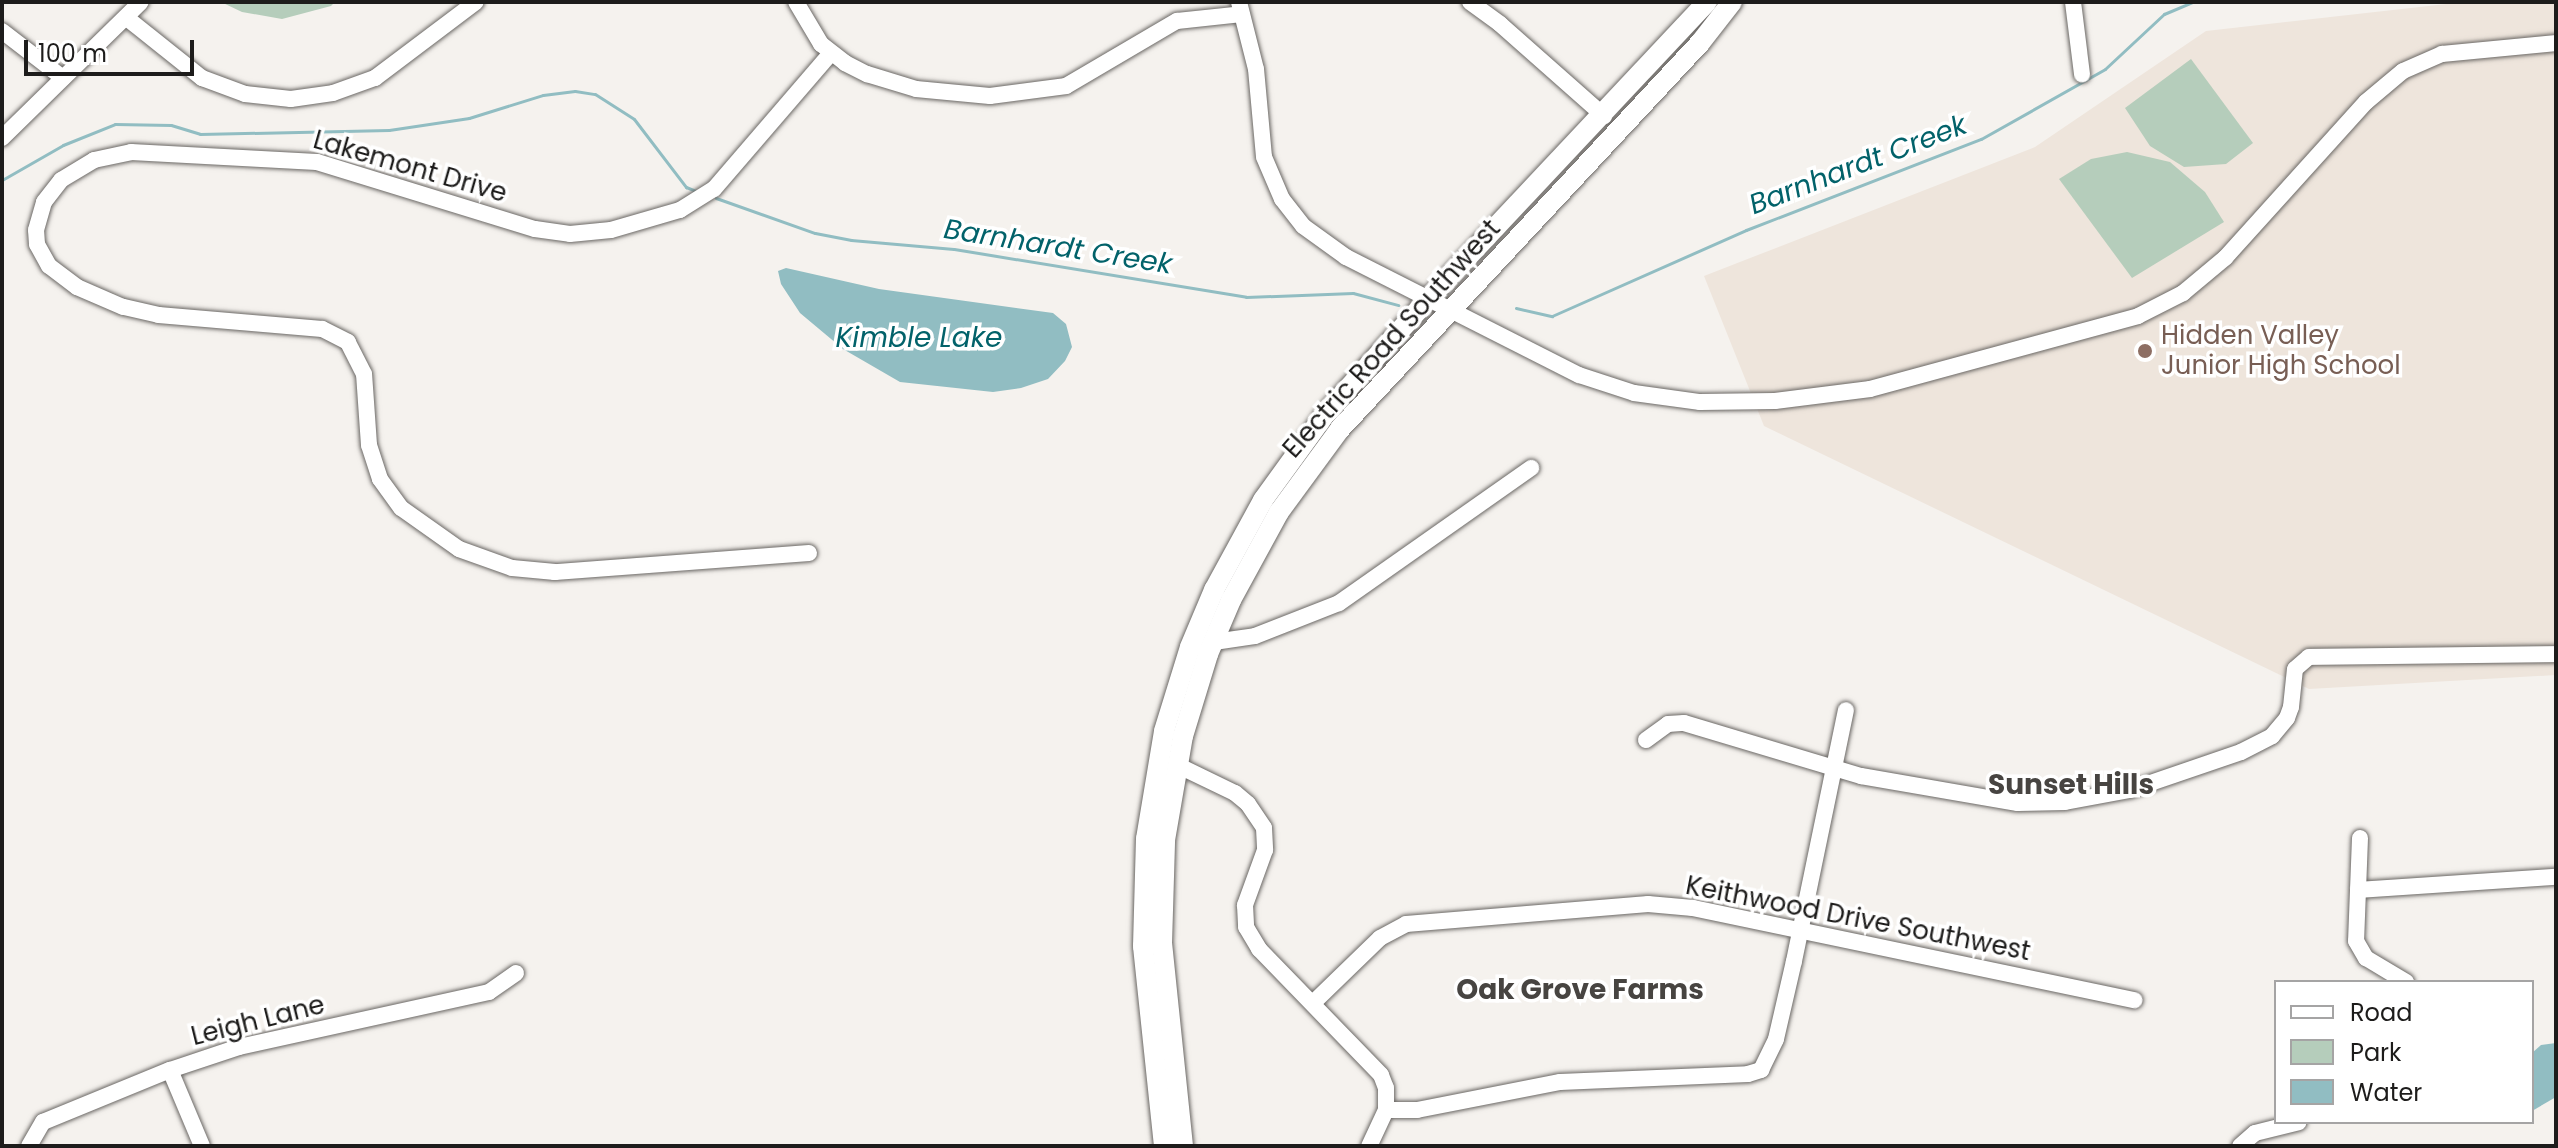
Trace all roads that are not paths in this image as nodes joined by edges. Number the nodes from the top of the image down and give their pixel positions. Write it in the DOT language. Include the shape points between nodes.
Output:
graph roads {
  1 [pos="141,2"];
  2 [pos="476,2"];
  3 [pos="796,2"];
  4 [pos="1470,2"];
  5 [pos="1707,2"];
  6 [pos="1732,2"];
  7 [pos="2073,2"];
  8 [pos="1240,8"];
  9 [pos="128,19"];
  10 [pos="2,31"];
  11 [pos="2556,43"];
  12 [pos="831,53"];
  13 [pos="2082,74"];
  14 [pos="63,78"];
  15 [pos="1604,116"];
  16 [pos="2,138"];
  17 [pos="1430,297"];
  18 [pos="1450,311"];
  19 [pos="1531,468"];
  20 [pos="809,553"];
  21 [pos="1214,642"];
  22 [pos="2556,654"];
  23 [pos="1846,710"];
  24 [pos="1646,740"];
  25 [pos="1177,765"];
  26 [pos="1834,769"];
  27 [pos="2360,838"];
  28 [pos="2556,877"];
  29 [pos="2358,890"];
  30 [pos="1801,930"];
  31 [pos="516,973"];
  32 [pos="2403,980"];
  33 [pos="2135,1000"];
  34 [pos="1313,1003"];
  35 [pos="170,1070"];
  36 [pos="1386,1110"];
  37 [pos="2291,1124"];
  38 [pos="29,1146"];
  39 [pos="202,1146"];
  40 [pos="1164,1146"];
  41 [pos="1183,1146"];
  42 [pos="1369,1146"];
  43 [pos="2240,1146"];
  1 -- 9 [label="street"];
  2 -- 9 [label="street" via="375,78 333,93 291,99 245,94 202,78"];
  3 -- 12 [label="street"];
  4 -- 15 [label="street"];
  5 -- 15 [label="main road, Electric Road Southwest"];
  6 -- 18 [label="main road, Electric Road Southwest" via="1700,43"];
  7 -- 13 [label="street"];
  8 -- 12 [label="street" via="1177,21 1076,82 1017,95 916,89 867,74"];
  8 -- 17 [label="street" via="1256,69 1264,157 1282,199 1303,226 1337,251"];
  9 -- 14 [label="street"];
  10 -- 14 [label="street"];
  11 -- 18 [label="street" via="2442,54 2403,71 2366,102 2225,258 2161,305 2096,330 1870,389 1738,403 1634,393 1579,375"];
  12 -- 20 [label="street, Lakemont Drive" via="714,189 680,210 611,230 570,234 535,229 317,162 131,152 94,160 61,180 44,202 36,230 49,266 77,287 123,307 322,329 348,342 364,374 369,445 380,479 418,523 469,553 512,568 555,572"];
  14 -- 16 [label="street"];
  15 -- 17 [label="main road, Electric Road Southwest"];
  17 -- 18 [label="street"];
  17 -- 40 [label="main road, Electric Road Southwest" via="1326,413 1263,500 1214,590 1180,678 1152,791 1143,887 1146,995"];
  18 -- 21 [label="main road, Electric Road Southwest" via="1300,479 1253,555"];
  19 -- 21 [label="street" via="1339,603 1255,636"];
  21 -- 25 [label="main road, Electric Road Southwest"];
  22 -- 26 [label="street" via="2303,659 2295,669 2287,718 2272,736 2232,756 2087,799 2018,803"];
  23 -- 26 [label="street"];
  24 -- 26 [label="street" via="1668,724 1684,723"];
  25 -- 34 [label="street" via="1226,787 1257,815 1265,850 1245,905 1246,927 1259,949"];
  25 -- 41 [label="main road, Electric Road Southwest" via="1165,840 1162,944"];
  26 -- 30 [label="street"];
  27 -- 29 [label="street"];
  28 -- 29 [label="street"];
  29 -- 32 [label="street" via="2355,931 2360,950"];
  30 -- 33 [label="street, Keithwood Drive Southwest"];
  30 -- 34 [label="street, Keithwood Drive Southwest" via="1648,904 1415,922 1380,938"];
  30 -- 36 [label="street" via="1776,1039 1766,1065 1756,1072 1560,1082 1417,1110"];
  31 -- 35 [label="street, Leigh Lane" via="489,992 239,1047"];
  34 -- 36 [label="street" via="1381,1075"];
  35 -- 38 [label="street, Leigh Lane" via="43,1122"];
  35 -- 39 [label="street"];
  36 -- 42 [label="street"];
  37 -- 43 [label="street" via="2255,1133"];
}
